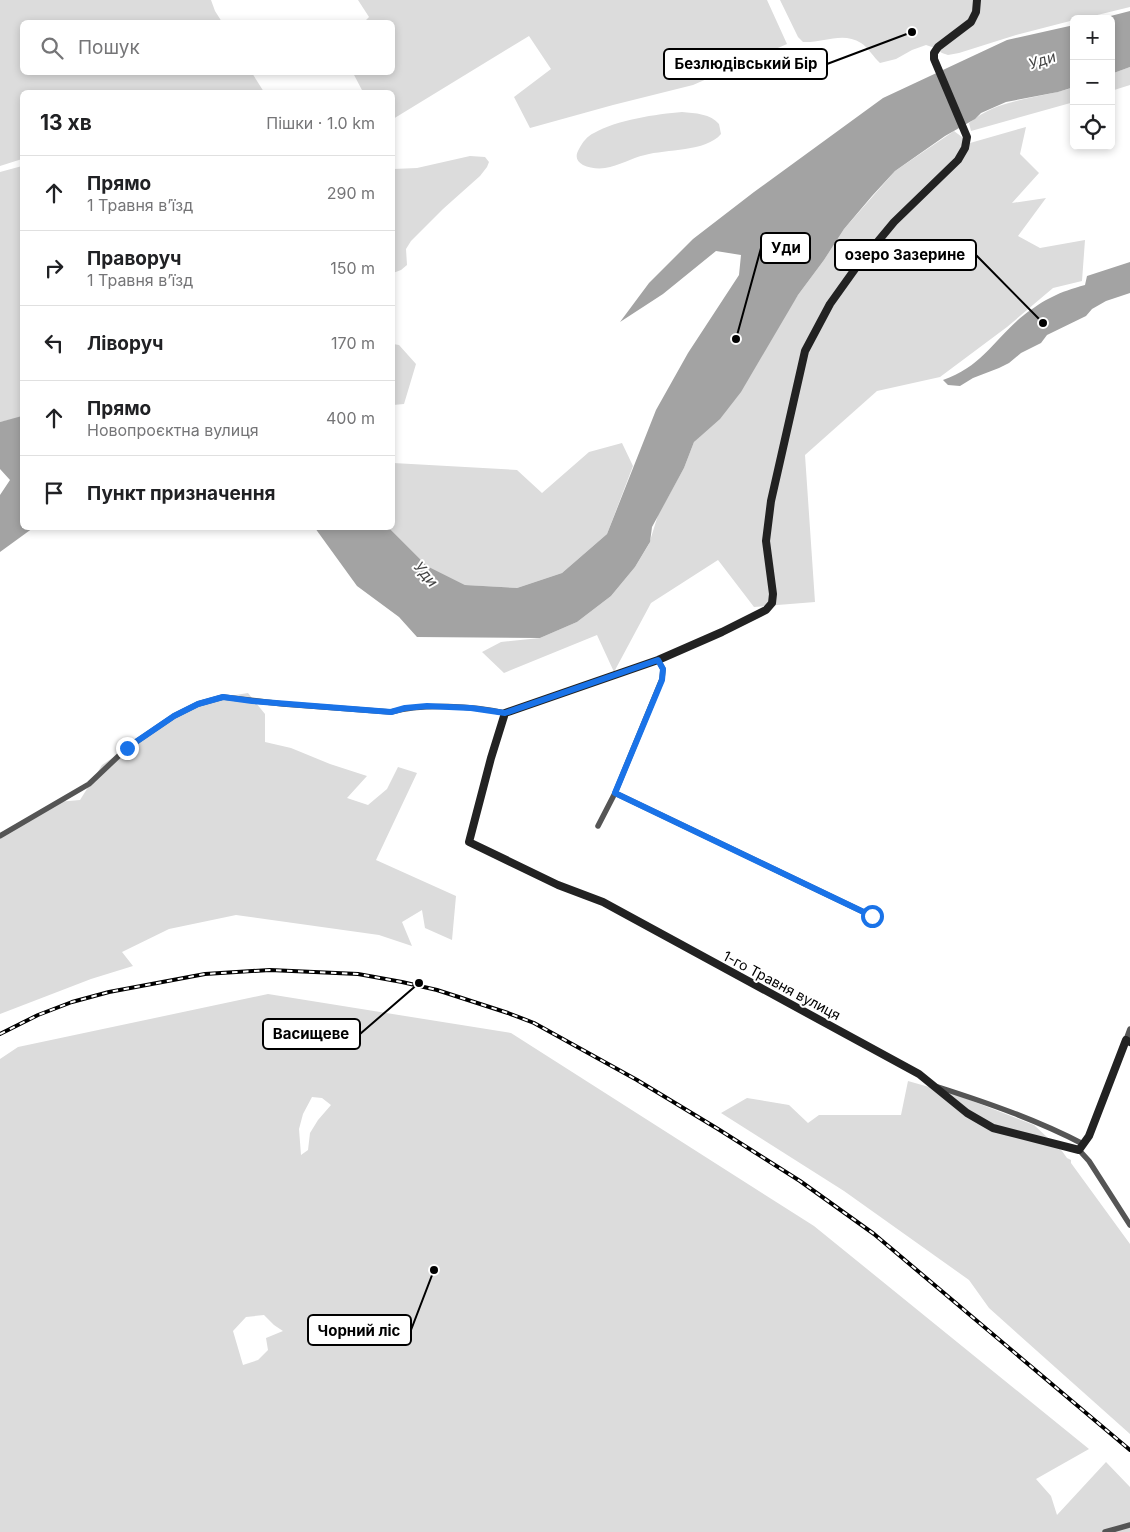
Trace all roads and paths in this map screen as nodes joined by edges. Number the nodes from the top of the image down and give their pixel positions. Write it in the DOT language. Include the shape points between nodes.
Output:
graph roads {
  1 [pos="977,0"];
  2 [pos="658,660"];
  3 [pos="505,713"];
  4 [pos="615,793"];
  5 [pos="598,826"];
  6 [pos="0,836"];
  7 [pos="872,916"];
  8 [pos="1130,1029"];
  9 [pos="1128,1041"];
  10 [pos="931,1085"];
  11 [pos="1081,1147"];
  12 [pos="1130,1225"];
  13 [pos="1130,1525"];
  14 [pos="1105,1532"];
  1 -- 2 [label="street" via="971,22 934,53 967,137 965,148 958,160 894,222 855,269 830,304 806,351 771,501 766,541 772,603 766,610"];
  2 -- 3 [label="street"];
  2 -- 4 [label="street" via="663,669 662,680"];
  3 -- 6 [label="street" via="479,708 427,706 391,712 223,697 198,704 174,716 127,748 89,784"];
  3 -- 10 [label="street, 1-го Травня вулиця" via="469,842 558,885 603,902 919,1074"];
  4 -- 5 [label="street"];
  4 -- 7 [label="street"];
  8 -- 9 [label="street"];
  9 -- 11 [label="street" via="1089,1136"];
  10 -- 11 [label="street, 1-го Травня вулиця" via="1054,1129"];
  10 -- 11 [label="street" via="993,1128"];
  11 -- 12 [label="street"];
  13 -- 14 [label="street"];
}
